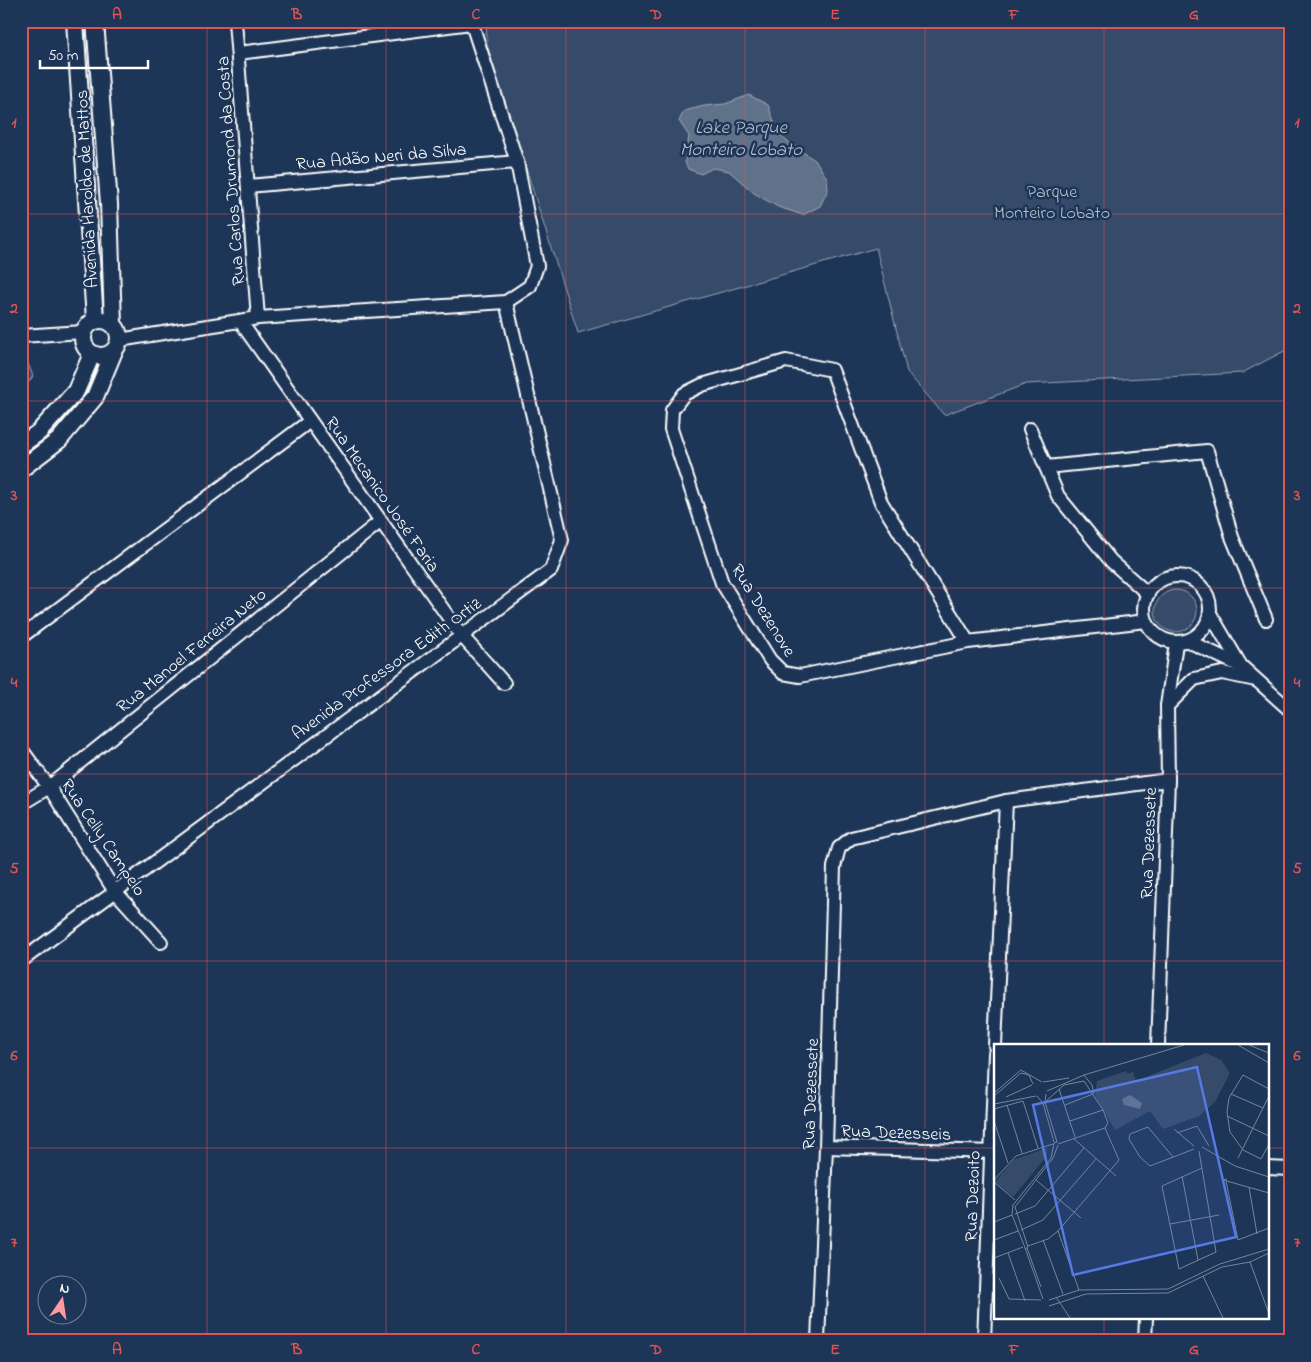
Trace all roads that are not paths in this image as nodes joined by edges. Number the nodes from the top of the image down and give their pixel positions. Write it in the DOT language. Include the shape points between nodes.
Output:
graph roads {
  1 [pos="75,21"];
  2 [pos="95,21"];
  3 [pos="235,21"];
  4 [pos="473,22"];
  5 [pos="239,54"];
  6 [pos="517,162"];
  7 [pos="248,186"];
  8 [pos="506,302"];
  9 [pos="258,318"];
  10 [pos="240,321"];
  11 [pos="114,324"];
  12 [pos="89,326"];
  13 [pos="21,336"];
  14 [pos="117,346"];
  15 [pos="92,354"];
  16 [pos="310,421"];
  17 [pos="1030,429"];
  18 [pos="21,445"];
  19 [pos="1046,467"];
  20 [pos="21,469"];
  21 [pos="381,521"];
  22 [pos="1148,594"];
  23 [pos="1211,615"];
  24 [pos="1266,619"];
  25 [pos="1146,621"];
  26 [pos="461,635"];
  27 [pos="21,637"];
  28 [pos="968,642"];
  29 [pos="1182,642"];
  30 [pos="1241,666"];
  31 [pos="1256,680"];
  32 [pos="504,683"];
  33 [pos="1167,706"];
  34 [pos="1290,710"];
  35 [pos="21,749"];
  36 [pos="1168,780"];
  37 [pos="49,787"];
  38 [pos="1006,801"];
  39 [pos="21,804"];
  40 [pos="114,890"];
  41 [pos="161,942"];
  42 [pos="21,961"];
  43 [pos="995,1044"];
  44 [pos="1158,1044"];
  45 [pos="994,1102"];
  46 [pos="826,1147"];
  47 [pos="993,1152"];
  48 [pos="1268,1168"];
  49 [pos="1290,1169"];
  50 [pos="1146,1320"];
  51 [pos="818,1341"];
  52 [pos="984,1341"];
  53 [pos="1145,1341"];
  1 -- 12 [label="street, Avenida Haroldo de Mattos"];
  2 -- 11 [label="street, Avenida Haroldo de Mattos" via="109,204"];
  3 -- 5 [label="street, Rua Carlos Drumond da Costa"];
  4 -- 5 [label="street"];
  4 -- 6 [label="street"];
  5 -- 7 [label="street, Rua Carlos Drumond da Costa"];
  6 -- 7 [label="street, Rua Adão Neri da Silva"];
  6 -- 8 [label="street" via="537,266 530,286"];
  7 -- 9 [label="street, Rua Carlos Drumond da Costa"];
  8 -- 9 [label="street"];
  8 -- 26 [label="street, Avenida Professora Edith Ortiz" via="562,540 551,570"];
  9 -- 10 [label="street"];
  10 -- 14 [label="street"];
  10 -- 16 [label="street, Rua Mecanico José Faria"];
  11 -- 12 [label="street" via="103,319"];
  11 -- 14 [label="street"];
  12 -- 13 [label="street"];
  12 -- 15 [label="street" via="83,345"];
  14 -- 15 [label="street" via="104,356"];
  14 -- 20 [label="street" via="95,397 59,440"];
  15 -- 18 [label="street" via="76,391 39,432"];
  16 -- 21 [label="street, Rua Mecanico José Faria"];
  16 -- 27 [label="street"];
  17 -- 19 [label="street"];
  19 -- 22 [label="street" via="1058,496 1077,523 1110,562"];
  19 -- 24 [label="street" via="1207,451 1235,545"];
  21 -- 26 [label="street, Rua Mecanico José Faria"];
  21 -- 37 [label="street, Rua Manoel Ferreira Neto"];
  22 -- 23 [label="street" via="1156,583 1168,577 1182,576 1194,580 1210,601"];
  22 -- 25 [label="street" via="1144,602"];
  23 -- 29 [label="street" via="1198,636"];
  23 -- 30 [label="street"];
  25 -- 28 [label="street, Rua Dezenove"];
  25 -- 29 [label="street" via="1158,636"];
  26 -- 32 [label="street, Rua Mecanico José Faria"];
  26 -- 40 [label="street, Avenida Professora Edith Ortiz"];
  28 -- 28 [label="street, Rua Dezenove" via="881,502 832,370 786,362 702,385 684,394 672,410 671,429 722,583 770,660 783,673 800,676"];
  29 -- 30 [label="street"];
  29 -- 33 [label="street, Rua Dezessete"];
  30 -- 31 [label="street"];
  31 -- 33 [label="street" via="1222,673 1194,679"];
  31 -- 34 [label="street"];
  33 -- 36 [label="street, Rua Dezessete"];
  35 -- 37 [label="street, Rua Celly Campelo"];
  36 -- 38 [label="street"];
  36 -- 44 [label="street, Rua Dezessete"];
  37 -- 39 [label="street, Rua Manoel Ferreira Neto"];
  37 -- 40 [label="street, Rua Celly Campelo"];
  38 -- 43 [label="street"];
  38 -- 46 [label="street, Rua Dezessete" via="851,838 839,848 834,867"];
  40 -- 41 [label="street, Rua Celly Campelo"];
  40 -- 42 [label="street, Avenida Professora Edith Ortiz"];
  45 -- 47 [label="street, Rua Dezoito"];
  46 -- 47 [label="street, Rua Dezesseis"];
  46 -- 51 [label="street, Rua Dezessete"];
  47 -- 52 [label="street, Rua Dezoito"];
  48 -- 49 [label="street"];
  50 -- 53 [label="street"];
}
